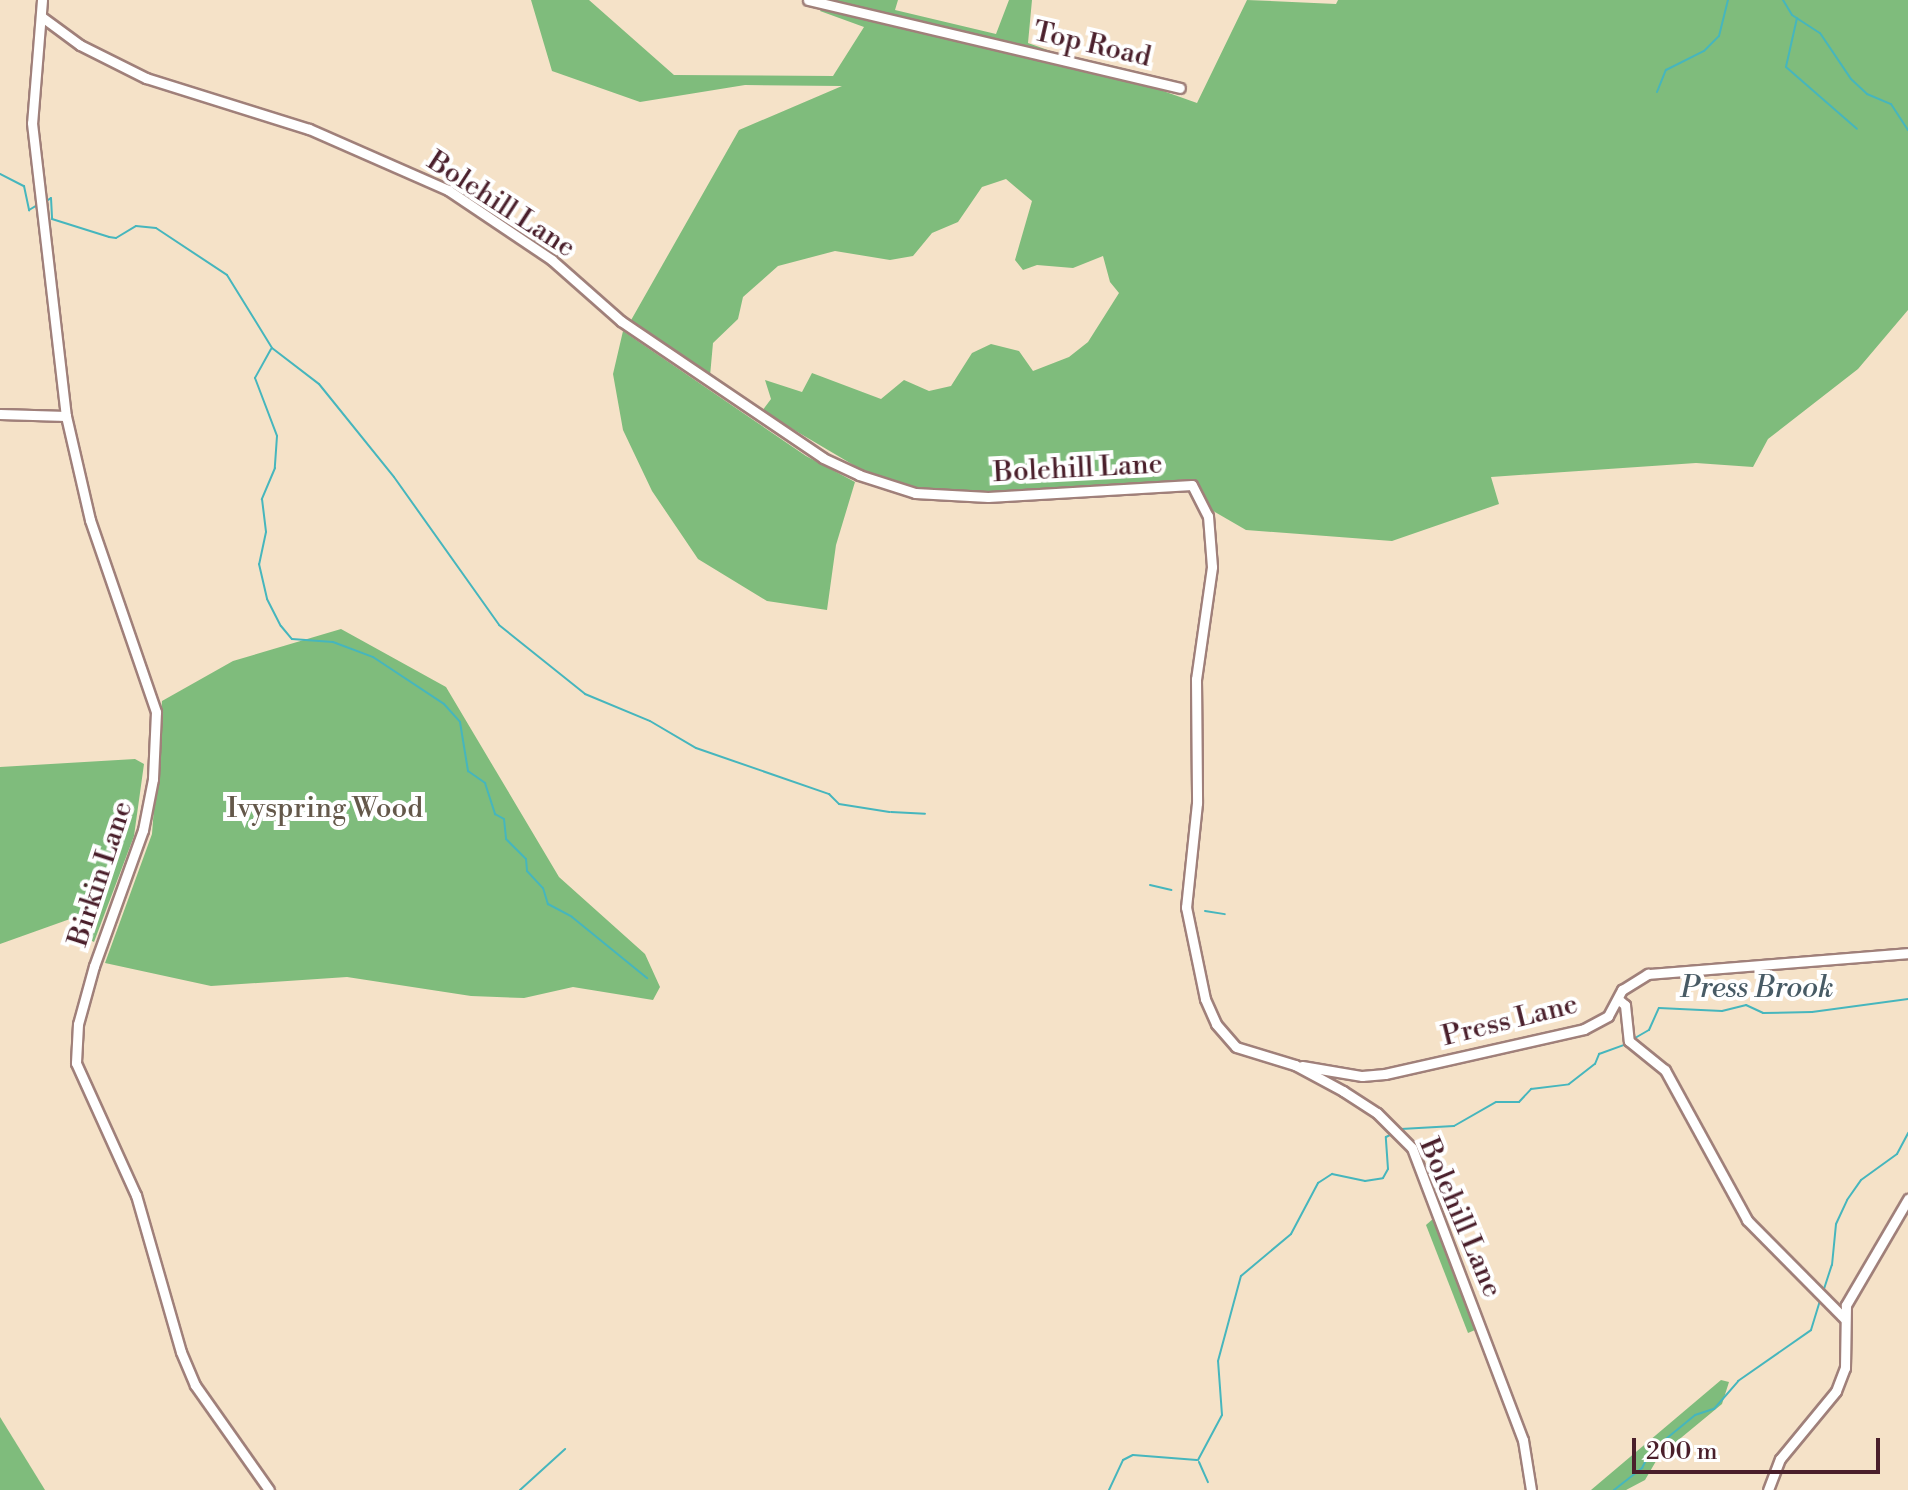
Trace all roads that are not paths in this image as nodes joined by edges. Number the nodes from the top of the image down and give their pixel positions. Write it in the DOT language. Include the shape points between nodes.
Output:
graph roads {
  1 [pos="42,0"];
  2 [pos="808,0"];
  3 [pos="42,17"];
  4 [pos="1180,88"];
  5 [pos="0,414"];
  6 [pos="66,416"];
  7 [pos="1908,953"];
  8 [pos="1619,1000"];
  9 [pos="1295,1065"];
  10 [pos="1908,1199"];
  11 [pos="1844,1318"];
  12 [pos="269,1490"];
  13 [pos="1531,1490"];
  14 [pos="1768,1490"];
  1 -- 3 [label="street, Birkin Lane"];
  2 -- 4 [label="street, Top Road"];
  3 -- 6 [label="street, Birkin Lane" via="32,112 37,198"];
  3 -- 9 [label="street, Bolehill Lane" via="129,71 309,129 448,190 552,260 621,321 823,458 859,475 915,493 988,497 1192,485 1208,516 1212,567 1196,679 1197,803 1186,907 1192,951 1216,1024 1236,1047"];
  5 -- 6 [label="street"];
  6 -- 12 [label="street, Birkin Lane" via="90,520 156,712 153,779 143,830 78,1024 76,1063 136,1195 195,1385"];
  7 -- 8 [label="street, Press Lane" via="1648,974 1622,990"];
  8 -- 9 [label="street, Press Lane" via="1608,1016 1584,1029 1385,1074 1362,1076"];
  8 -- 11 [label="street" via="1625,1005 1629,1041 1665,1070 1747,1220"];
  9 -- 13 [label="street, Bolehill Lane" via="1343,1091 1412,1148 1523,1440"];
  10 -- 11 [label="street" via="1846,1305"];
  11 -- 14 [label="street" via="1845,1368 1836,1391 1780,1459"];
}
